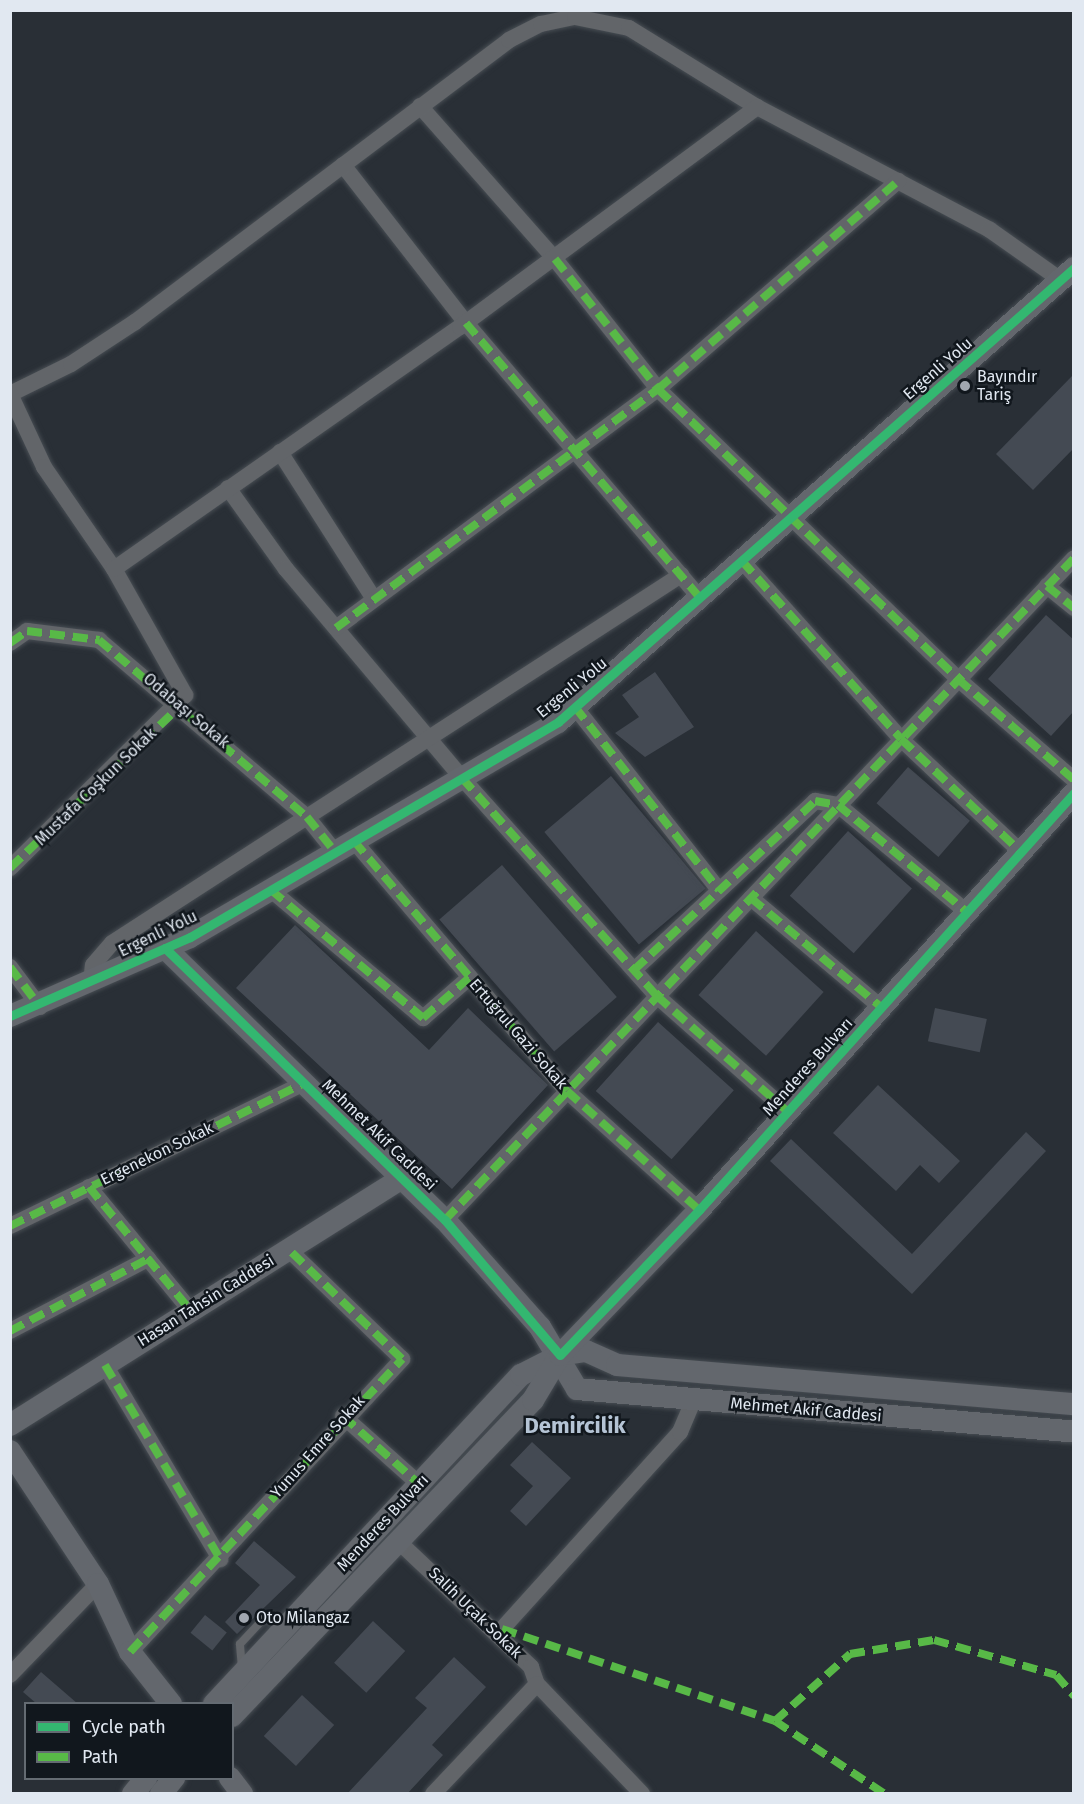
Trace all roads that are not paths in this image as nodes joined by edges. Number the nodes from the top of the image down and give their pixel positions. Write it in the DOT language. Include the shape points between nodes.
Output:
graph roads {
  1 [pos="420,106"];
  2 [pos="757,107"];
  3 [pos="343,165"];
  4 [pos="898,182"];
  5 [pos="555,259"];
  6 [pos="1068,274"];
  7 [pos="466,323"];
  8 [pos="658,389"];
  9 [pos="10,394"];
  10 [pos="574,451"];
  11 [pos="280,452"];
  12 [pos="228,488"];
  13 [pos="794,515"];
  14 [pos="1074,558"];
  15 [pos="742,561"];
  16 [pos="114,569"];
  17 [pos="681,575"];
  18 [pos="1047,586"];
  19 [pos="700,598"];
  20 [pos="374,599"];
  21 [pos="1074,608"];
  22 [pos="336,628"];
  23 [pos="10,643"];
  24 [pos="958,679"];
  25 [pos="181,705"];
  26 [pos="575,707"];
  27 [pos="428,737"];
  28 [pos="901,739"];
  29 [pos="462,778"];
  30 [pos="1074,780"];
  31 [pos="1074,793"];
  32 [pos="838,805"];
  33 [pos="307,817"];
  34 [pos="344,847"];
  35 [pos="1021,852"];
  36 [pos="10,868"];
  37 [pos="271,890"];
  38 [pos="719,890"];
  39 [pos="751,898"];
  40 [pos="968,912"];
  41 [pos="165,948"];
  42 [pos="10,967"];
  43 [pos="634,970"];
  44 [pos="470,977"];
  45 [pos="91,983"];
  46 [pos="657,996"];
  47 [pos="40,1007"];
  48 [pos="881,1008"];
  49 [pos="10,1016"];
  50 [pos="304,1083"];
  51 [pos="567,1091"];
  52 [pos="788,1112"];
  53 [pos="402,1178"];
  54 [pos="89,1187"];
  55 [pos="699,1210"];
  56 [pos="445,1220"];
  57 [pos="10,1226"];
  58 [pos="288,1249"];
  59 [pos="148,1259"];
  60 [pos="191,1311"];
  61 [pos="10,1330"];
  62 [pos="560,1355"];
  63 [pos="105,1365"];
  64 [pos="693,1401"];
  65 [pos="1074,1404"];
  66 [pos="343,1416"];
  67 [pos="10,1425"];
  68 [pos="1074,1432"];
  69 [pos="10,1451"];
  70 [pos="419,1484"];
  71 [pos="399,1542"];
  72 [pos="220,1559"];
  73 [pos="98,1584"];
  74 [pos="502,1629"];
  75 [pos="130,1652"];
  76 [pos="10,1675"];
  77 [pos="537,1684"];
  78 [pos="169,1702"];
  79 [pos="216,1702"];
  80 [pos="234,1714"];
  81 [pos="145,1780"];
  82 [pos="173,1780"];
  83 [pos="231,1780"];
  84 [pos="133,1794"];
  85 [pos="161,1794"];
  86 [pos="242,1794"];
  87 [pos="433,1794"];
  88 [pos="642,1794"];
  1 -- 2 [label="street" via="524,30 575,17 629,28"];
  1 -- 3 [label="street"];
  1 -- 5 [label="street"];
  2 -- 4 [label="street"];
  2 -- 5 [label="street"];
  3 -- 7 [label="street"];
  3 -- 9 [label="street" via="104,344"];
  4 -- 6 [label="street"];
  4 -- 8 [label="street"];
  5 -- 7 [label="street"];
  5 -- 8 [label="street"];
  6 -- 13 [label="street, Ergenli Yolu"];
  7 -- 10 [label="street"];
  7 -- 11 [label="street"];
  8 -- 10 [label="street"];
  8 -- 13 [label="street"];
  9 -- 16 [label="street" via="44,467"];
  10 -- 17 [label="street"];
  10 -- 20 [label="street"];
  11 -- 12 [label="street"];
  11 -- 20 [label="street"];
  12 -- 16 [label="street"];
  12 -- 22 [label="street"];
  13 -- 15 [label="street, Ergenli Yolu"];
  13 -- 24 [label="street"];
  14 -- 18 [label="street"];
  15 -- 19 [label="street, Ergenli Yolu"];
  15 -- 28 [label="street"];
  16 -- 25 [label="street" via="185,691"];
  17 -- 19 [label="street"];
  17 -- 27 [label="street"];
  18 -- 21 [label="street"];
  18 -- 24 [label="street"];
  19 -- 26 [label="street, Ergenli Yolu"];
  20 -- 22 [label="street"];
  22 -- 27 [label="street"];
  23 -- 25 [label="street, Odabaşı Sokak" via="27,631 99,640"];
  24 -- 28 [label="street"];
  24 -- 30 [label="street"];
  25 -- 33 [label="street, Odabaşı Sokak"];
  25 -- 36 [label="street, Mustafa Coşkun Sokak"];
  26 -- 29 [label="street, Ergenli Yolu"];
  26 -- 38 [label="street"];
  27 -- 29 [label="street"];
  27 -- 33 [label="street"];
  28 -- 32 [label="street"];
  28 -- 35 [label="street"];
  29 -- 34 [label="street, Ergenli Yolu"];
  29 -- 43 [label="street"];
  31 -- 35 [label="street, Menderes Bulvarı"];
  32 -- 38 [label="street" via="822,800 809,804"];
  32 -- 39 [label="street"];
  32 -- 40 [label="street"];
  33 -- 34 [label="street, Odabaşı Sokak"];
  33 -- 45 [label="street" via="104,948 93,965"];
  34 -- 37 [label="street, Ergenli Yolu"];
  34 -- 44 [label="street, Ertuğrul Gazi Sokak"];
  35 -- 40 [label="street, Menderes Bulvarı"];
  37 -- 41 [label="street, Ergenli Yolu"];
  37 -- 44 [label="street" via="423,1018"];
  38 -- 43 [label="street"];
  39 -- 46 [label="street"];
  39 -- 48 [label="street"];
  40 -- 48 [label="street, Menderes Bulvarı"];
  41 -- 45 [label="street, Ergenli Yolu"];
  41 -- 50 [label="street, Mehmet Akif Caddesi"];
  42 -- 47 [label="street"];
  43 -- 46 [label="street"];
  44 -- 51 [label="street, Ertuğrul Gazi Sokak"];
  45 -- 47 [label="street, Ergenli Yolu"];
  46 -- 51 [label="street"];
  46 -- 52 [label="street"];
  47 -- 49 [label="street, Ergenli Yolu"];
  48 -- 52 [label="street, Menderes Bulvarı"];
  50 -- 53 [label="street, Mehmet Akif Caddesi"];
  50 -- 54 [label="street, Ergenekon Sokak"];
  51 -- 55 [label="street, Ertuğrul Gazi Sokak"];
  51 -- 56 [label="street"];
  52 -- 55 [label="street, Menderes Bulvarı"];
  53 -- 56 [label="street, Mehmet Akif Caddesi"];
  53 -- 58 [label="street, Hasan Tahsin Caddesi"];
  54 -- 57 [label="street, Ergenekon Sokak"];
  54 -- 59 [label="street"];
  55 -- 62 [label="street, Menderes Bulvarı"];
  56 -- 62 [label="street, Mehmet Akif Caddesi"];
  58 -- 60 [label="street, Hasan Tahsin Caddesi"];
  58 -- 66 [label="street, Yunus Emre Sokak" via="402,1359"];
  59 -- 60 [label="street"];
  59 -- 61 [label="street"];
  60 -- 63 [label="street, Hasan Tahsin Caddesi"];
  62 -- 64 [label="street, Mehmet Akif Caddesi" via="577,1389"];
  62 -- 65 [label="street, Mehmet Akif Caddesi" via="586,1351 617,1365"];
  62 -- 70 [label="street, Menderes Bulvarı" via="521,1375"];
  62 -- 71 [label="street, Menderes Bulvarı" via="533,1400"];
  63 -- 67 [label="street, Hasan Tahsin Caddesi"];
  63 -- 72 [label="street"];
  64 -- 68 [label="street, Mehmet Akif Caddesi"];
  64 -- 74 [label="street" via="680,1432"];
  66 -- 70 [label="street"];
  66 -- 72 [label="street, Yunus Emre Sokak"];
  69 -- 73 [label="street"];
  70 -- 79 [label="street, Menderes Bulvarı"];
  71 -- 77 [label="street, Salih Uçak Sokak" via="531,1667"];
  71 -- 80 [label="street, Menderes Bulvarı"];
  72 -- 75 [label="street, Yunus Emre Sokak"];
  73 -- 75 [label="street"];
  73 -- 76 [label="street"];
  75 -- 78 [label="street"];
  77 -- 87 [label="street"];
  77 -- 88 [label="street, Salih Uçak Sokak"];
  81 -- 84 [label="street"];
  82 -- 85 [label="street"];
  83 -- 86 [label="street"];
}
